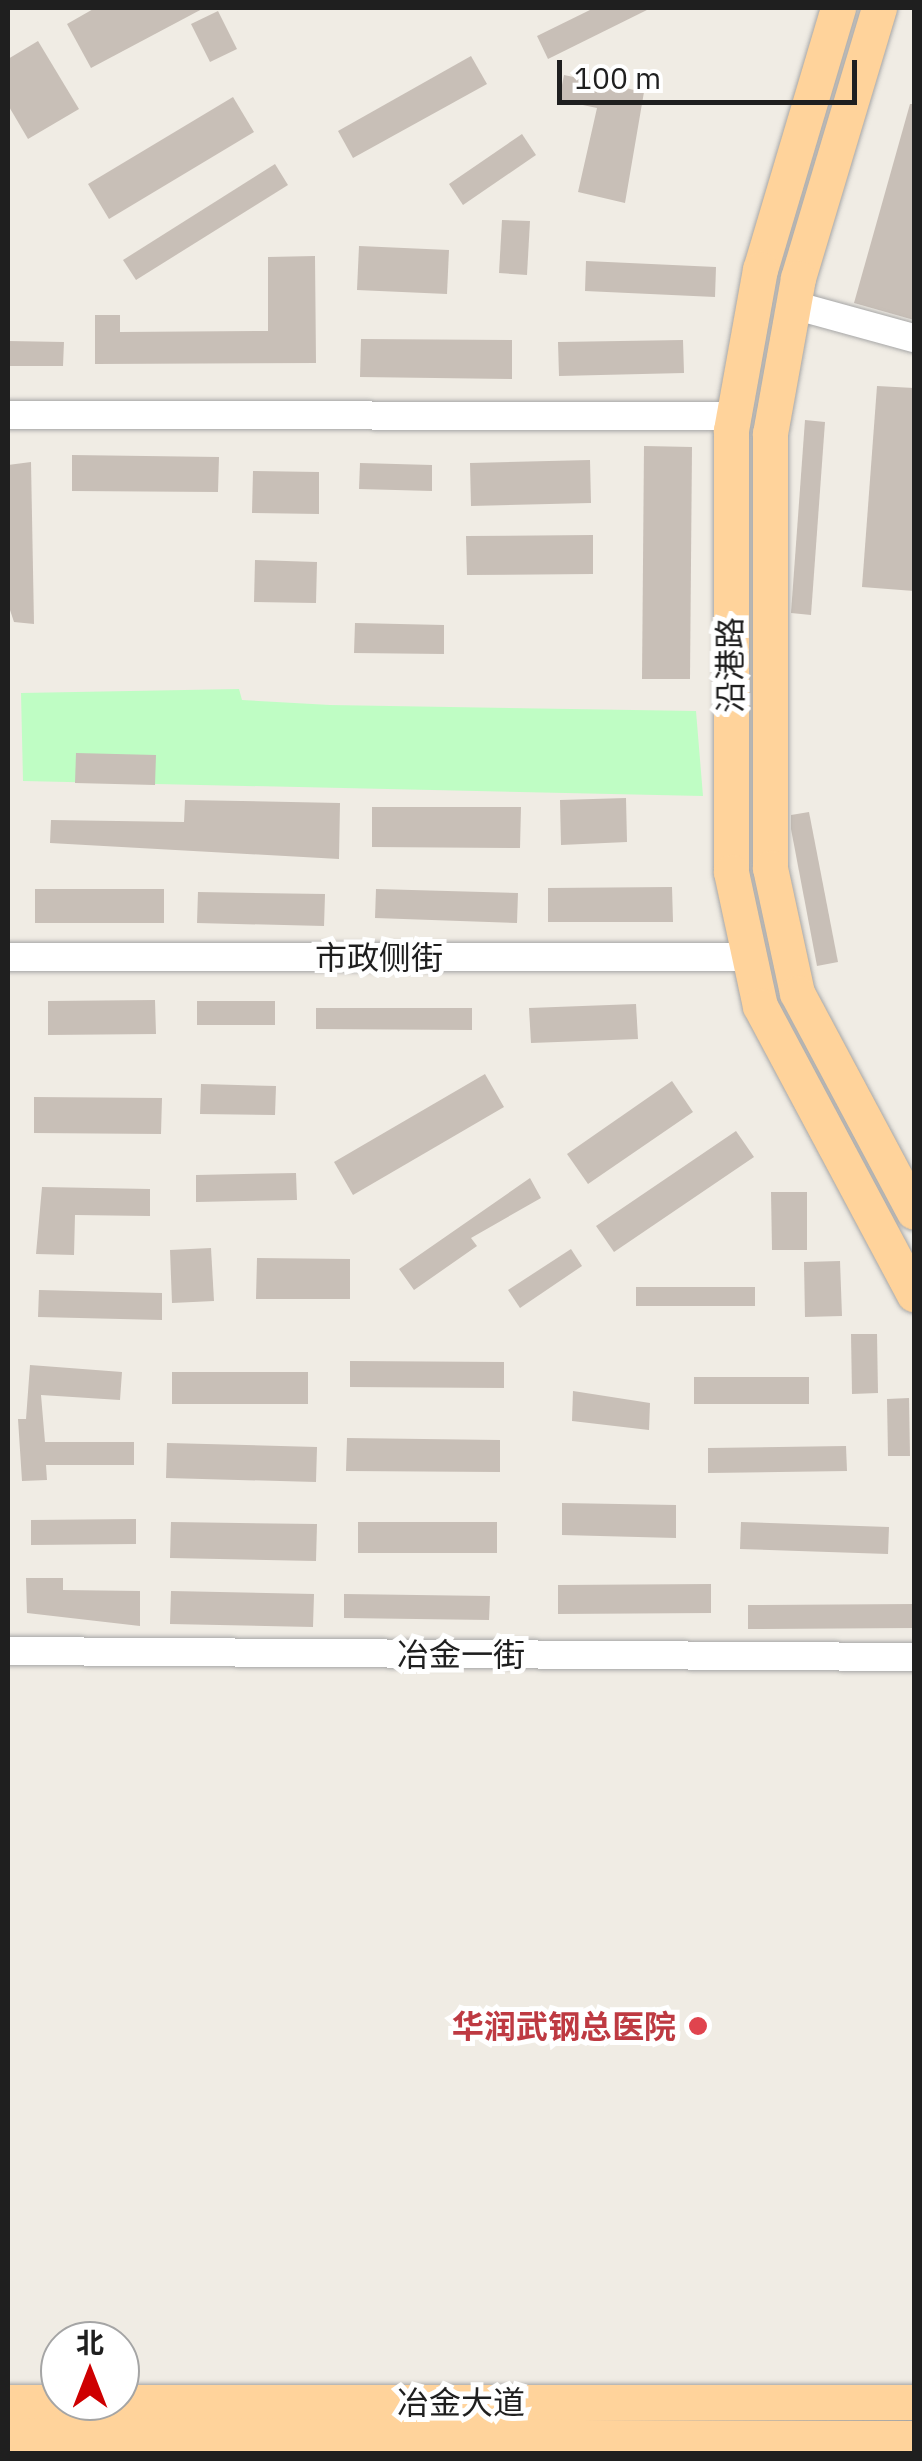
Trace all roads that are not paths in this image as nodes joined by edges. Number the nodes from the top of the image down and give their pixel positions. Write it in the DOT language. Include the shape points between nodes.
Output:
graph roads {
  1 [pos="838,8"];
  2 [pos="879,8"];
  3 [pos="793,306"];
  4 [pos="914,338"];
  5 [pos="8,415"];
  6 [pos="734,416"];
  7 [pos="8,957"];
  8 [pos="750,957"];
  9 [pos="892,1170"];
  10 [pos="857,1188"];
  11 [pos="914,1212"];
  12 [pos="914,1294"];
  13 [pos="8,1651"];
  14 [pos="914,1658"];
  15 [pos="8,2402"];
  16 [pos="914,2402"];
  17 [pos="8,2435"];
  18 [pos="914,2438"];
  1 -- 6 [label="main road, 沿港路" via="760,269"];
  2 -- 3 [label="main road, 沿港路"];
  3 -- 4 [label="street"];
  3 -- 9 [label="main road, 沿港路" via="770,433 770,868 797,992"];
  5 -- 6 [label="street"];
  6 -- 8 [label="main road, 沿港路" via="732,872"];
  7 -- 8 [label="street, 市政侧街"];
  8 -- 10 [label="main road, 沿港路" via="760,1006"];
  9 -- 10 [label="main road"];
  9 -- 11 [label="main road, 沿港路"];
  10 -- 12 [label="main road, 沿港路"];
  13 -- 14 [label="street, 冶金一街"];
  15 -- 16 [label="main road, 冶金大道"];
  17 -- 18 [label="main road, 冶金大道"];
}
